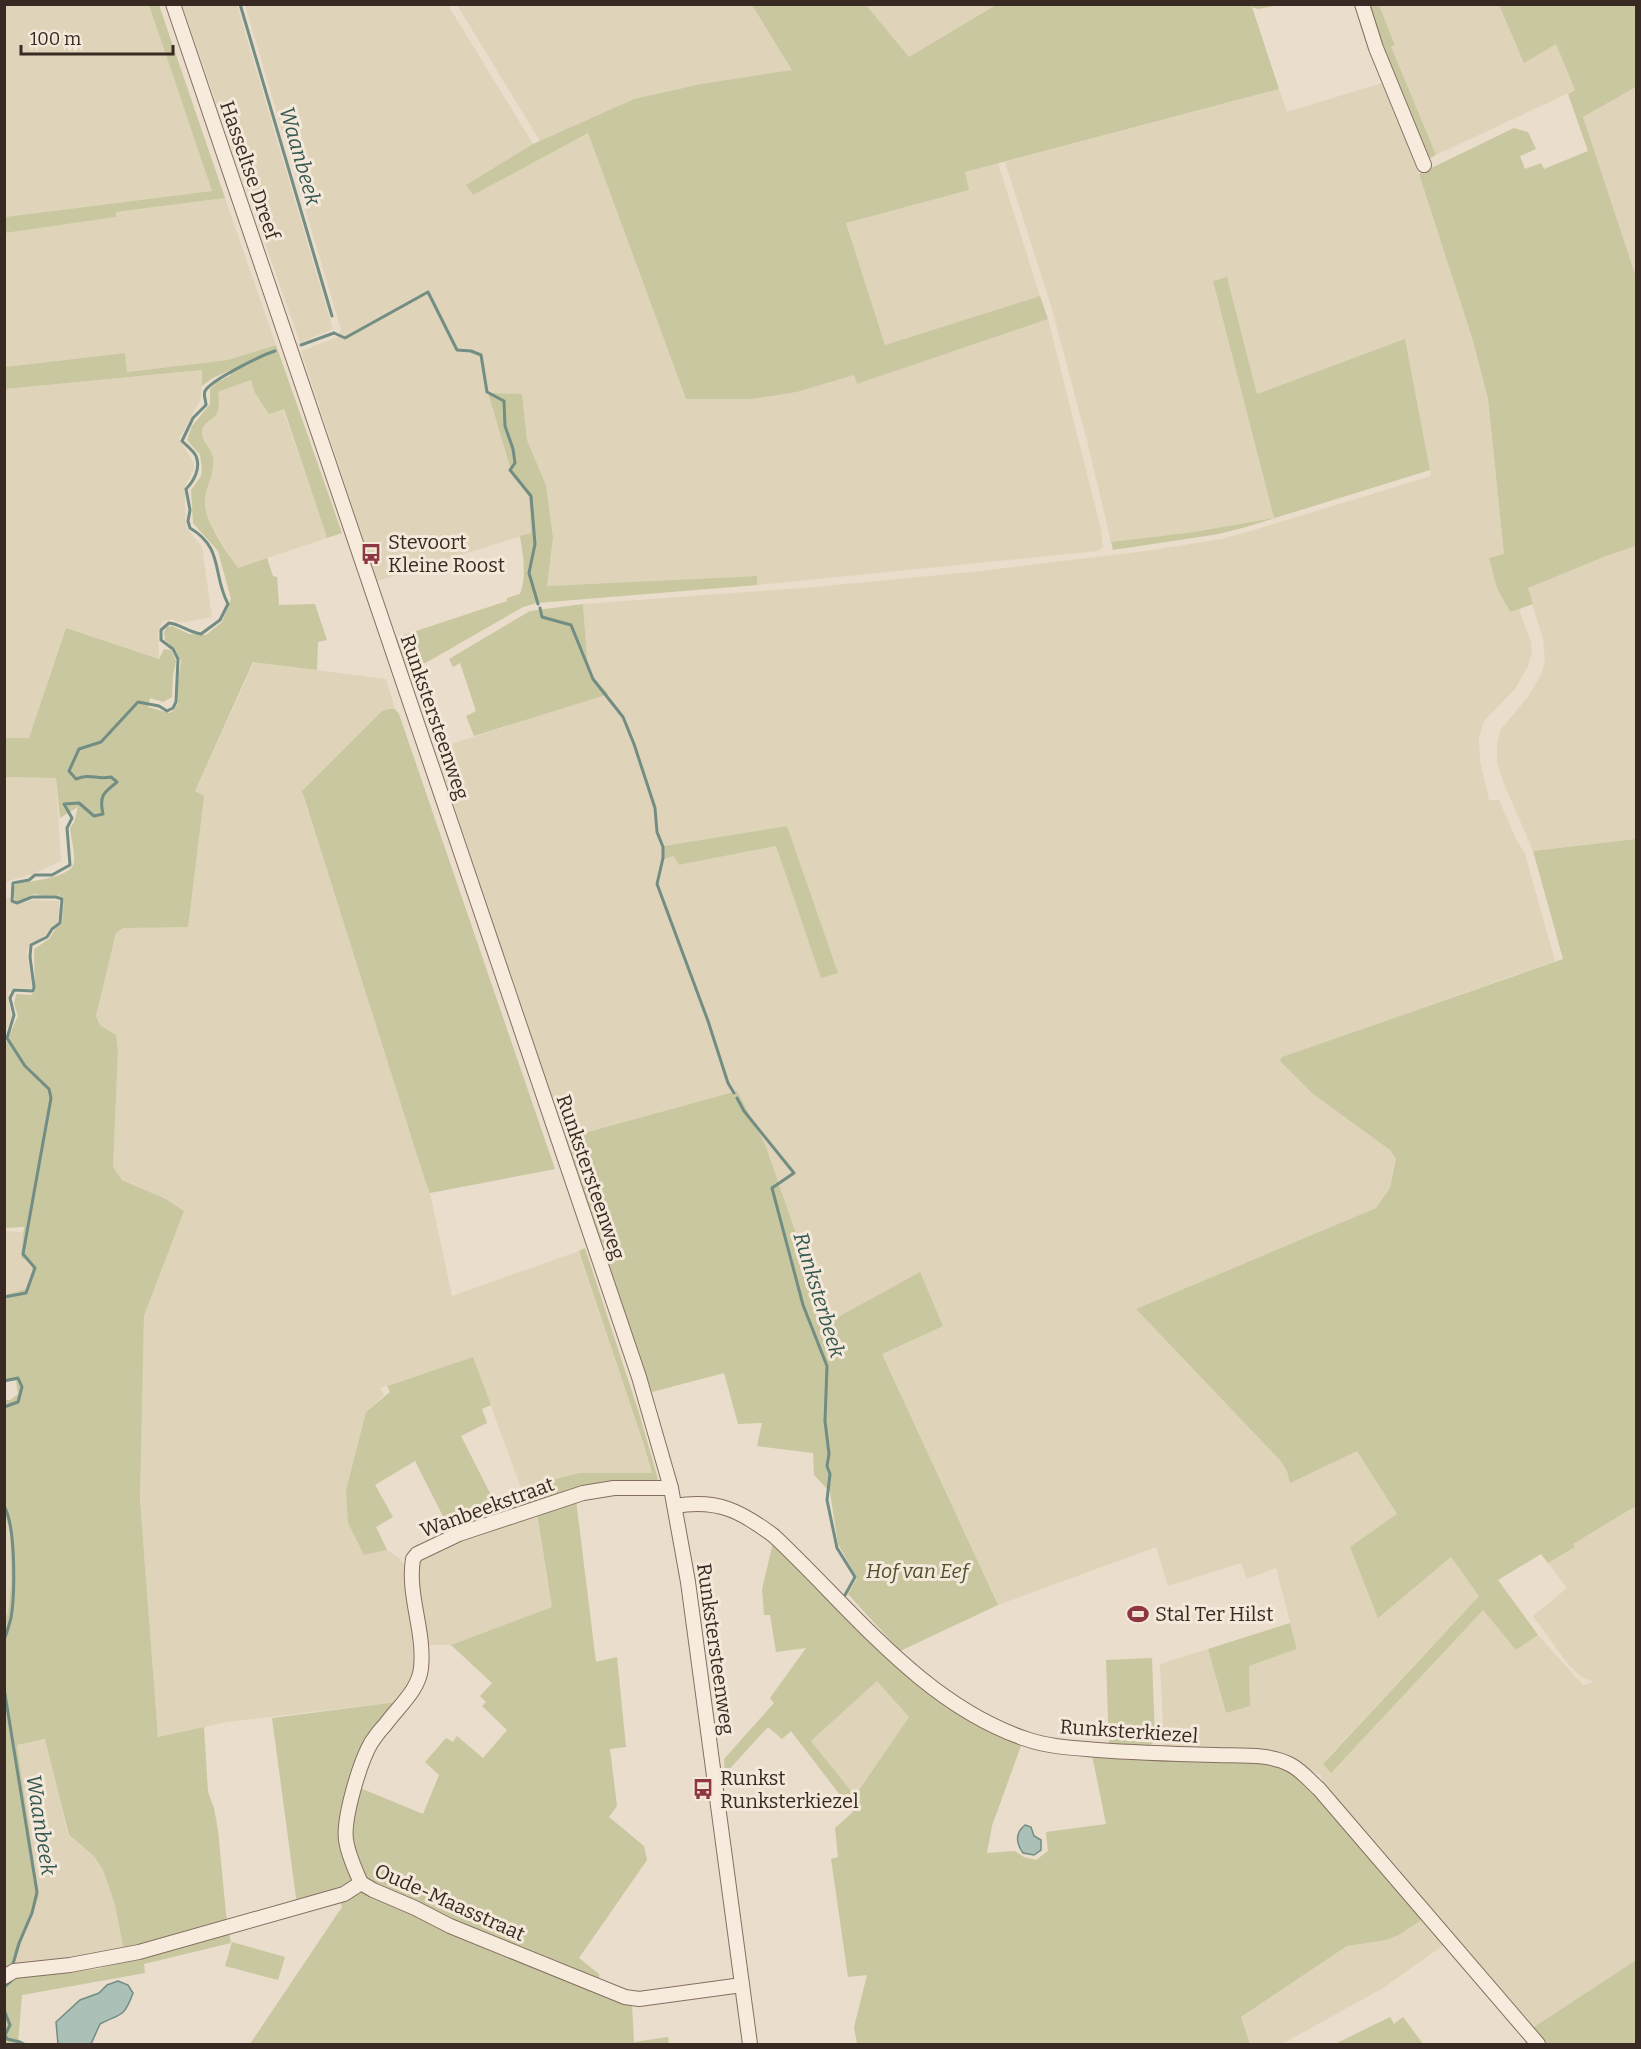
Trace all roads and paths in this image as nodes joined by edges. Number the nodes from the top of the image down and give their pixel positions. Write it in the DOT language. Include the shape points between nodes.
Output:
graph roads {
  1 [pos="173,4"];
  2 [pos="1362,4"];
  3 [pos="1424,165"];
  4 [pos="289,348"];
  5 [pos="671,1488"];
  6 [pos="675,1506"];
  7 [pos="361,1883"];
  8 [pos="4,1977"];
  9 [pos="742,1985"];
  10 [pos="750,2044"];
  11 [pos="1538,2044"];
  1 -- 4 [label="street, Hasseltse Dreef"];
  2 -- 3 [label="street"];
  4 -- 5 [label="street, Runkstersteenweg" via="635,1366"];
  5 -- 6 [label="street, Runkstersteenweg"];
  5 -- 7 [label="street, Wanbeekstraat" via="614,1488 583,1493 459,1534 413,1559 421,1669 416,1686 371,1743 358,1779 346,1839"];
  6 -- 9 [label="street, Runkstersteenweg"];
  6 -- 11 [label="street, Runksterkiezel" via="714,1505 755,1522 937,1693 988,1723 1026,1739 1054,1746 1239,1756 1291,1765 1319,1789"];
  7 -- 8 [label="street, Oude-Maasstraat" via="344,1894 139,1952 14,1971"];
  7 -- 9 [label="street, Oude-Maasstraat" via="450,1926 625,1997 639,2000"];
  9 -- 10 [label="street, Runkstersteenweg"];
}
